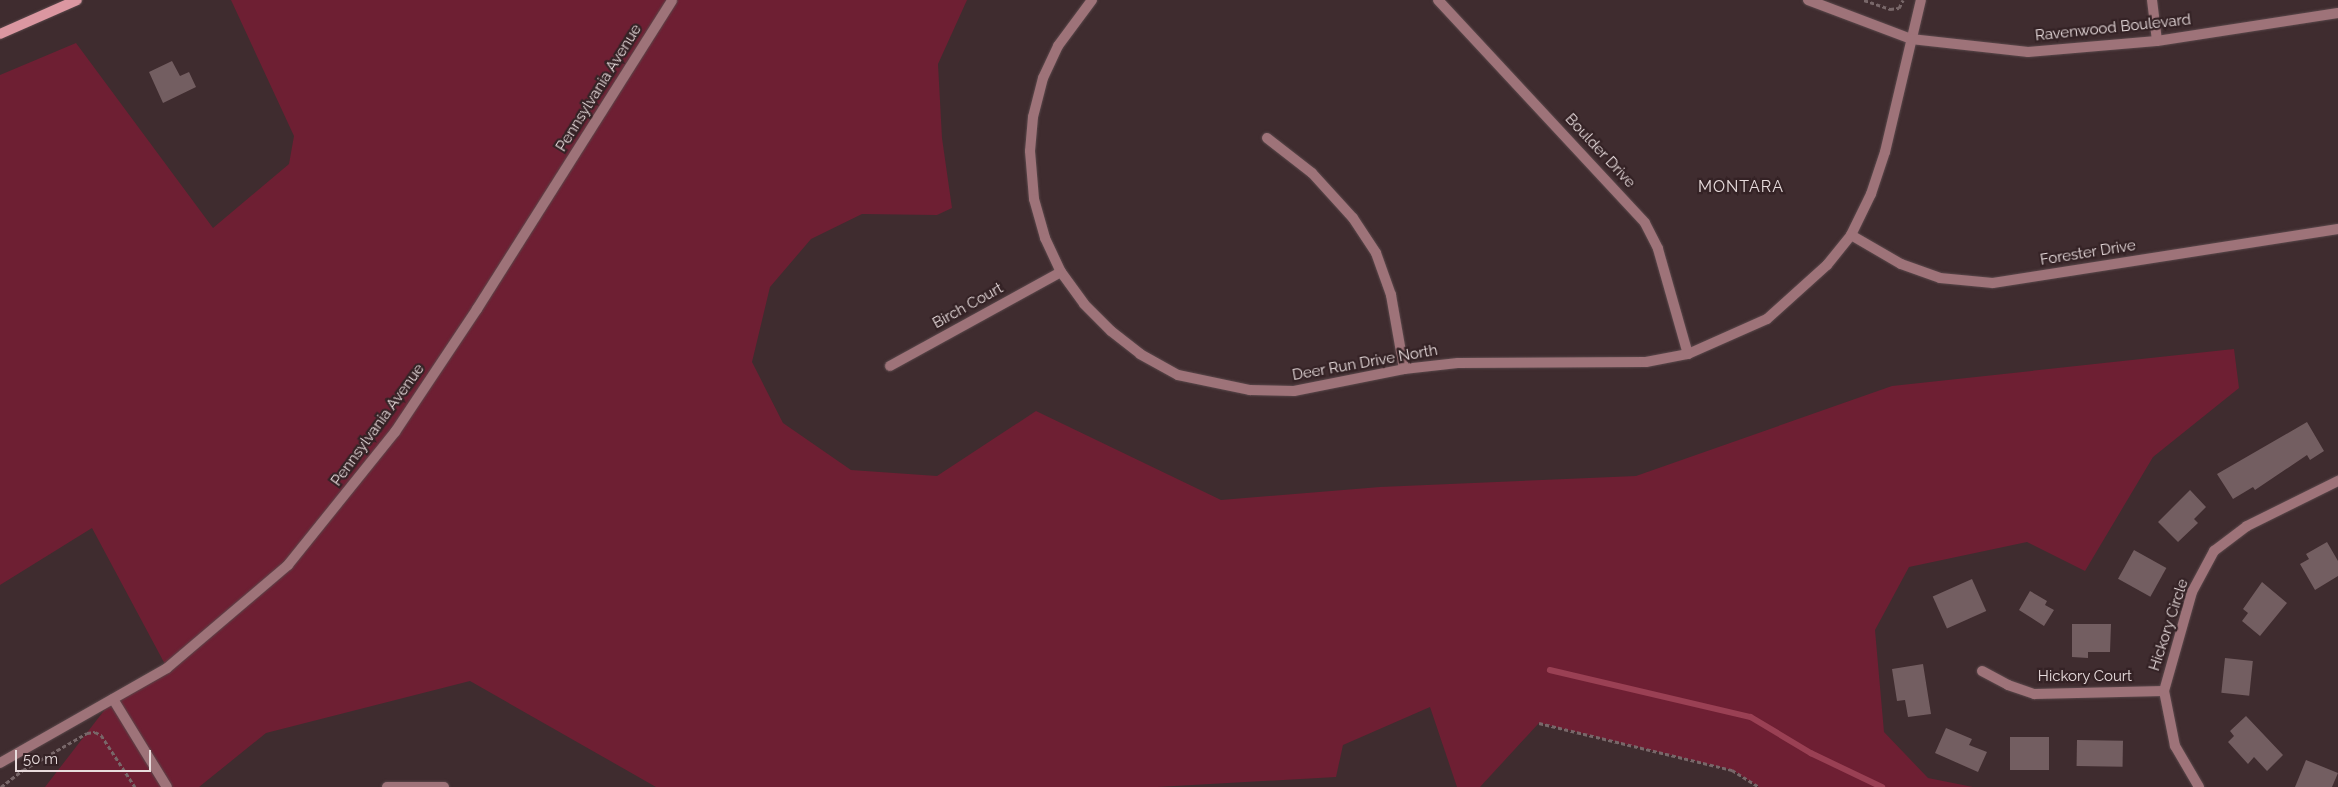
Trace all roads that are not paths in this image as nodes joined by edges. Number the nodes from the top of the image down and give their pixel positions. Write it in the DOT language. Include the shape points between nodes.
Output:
graph roads {
  1 [pos="78,0"];
  2 [pos="672,0"];
  3 [pos="1092,0"];
  4 [pos="1438,0"];
  5 [pos="1808,0"];
  6 [pos="1921,0"];
  7 [pos="2152,0"];
  8 [pos="2338,13"];
  9 [pos="0,34"];
  10 [pos="1911,39"];
  11 [pos="2156,41"];
  12 [pos="1267,138"];
  13 [pos="2338,229"];
  14 [pos="1851,235"];
  15 [pos="1061,272"];
  16 [pos="1688,354"];
  17 [pos="890,366"];
  18 [pos="1404,369"];
  19 [pos="2338,481"];
  20 [pos="1982,671"];
  21 [pos="2164,691"];
  22 [pos="113,699"];
  23 [pos="0,763"];
  24 [pos="168,787"];
  25 [pos="387,787"];
  26 [pos="444,787"];
  27 [pos="2199,787"];
  1 -- 9 [label="street"];
  2 -- 22 [label="street, Pennsylvania Avenue" via="477,309 395,432 335,510 288,565 228,617 167,668"];
  3 -- 15 [label="street, Deer Run Drive North" via="1058,46 1043,78 1033,117 1030,151 1034,199 1045,238"];
  4 -- 16 [label="street, Boulder Drive" via="1645,223 1658,249"];
  5 -- 10 [label="street, Ravenwood Boulevard"];
  6 -- 10 [label="street, Deer Run Drive North"];
  7 -- 11 [label="street"];
  8 -- 11 [label="street, Ravenwood Boulevard"];
  10 -- 11 [label="street, Ravenwood Boulevard" via="2028,52"];
  10 -- 14 [label="street, Deer Run Drive North" via="1885,152 1871,194"];
  12 -- 18 [label="street" via="1312,173 1353,218 1376,253 1391,295"];
  13 -- 14 [label="street, Forester Drive" via="1993,283 1940,278 1901,264"];
  14 -- 16 [label="street, Deer Run Drive North" via="1827,265 1767,319"];
  15 -- 17 [label="street, Birch Court"];
  15 -- 18 [label="street, Deer Run Drive North" via="1084,304 1111,331 1140,354 1178,375 1250,390 1294,391"];
  16 -- 18 [label="street, Deer Run Drive North" via="1646,362 1458,363"];
  19 -- 21 [label="street, Hickory Circle" via="2282,505 2214,551 2192,592"];
  20 -- 21 [label="street, Hickory Court" via="2034,694"];
  21 -- 27 [label="street, Hickory Circle" via="2174,746"];
  22 -- 23 [label="street, Pennsylvania Avenue"];
  22 -- 24 [label="street"];
  25 -- 26 [label="street"];
}
